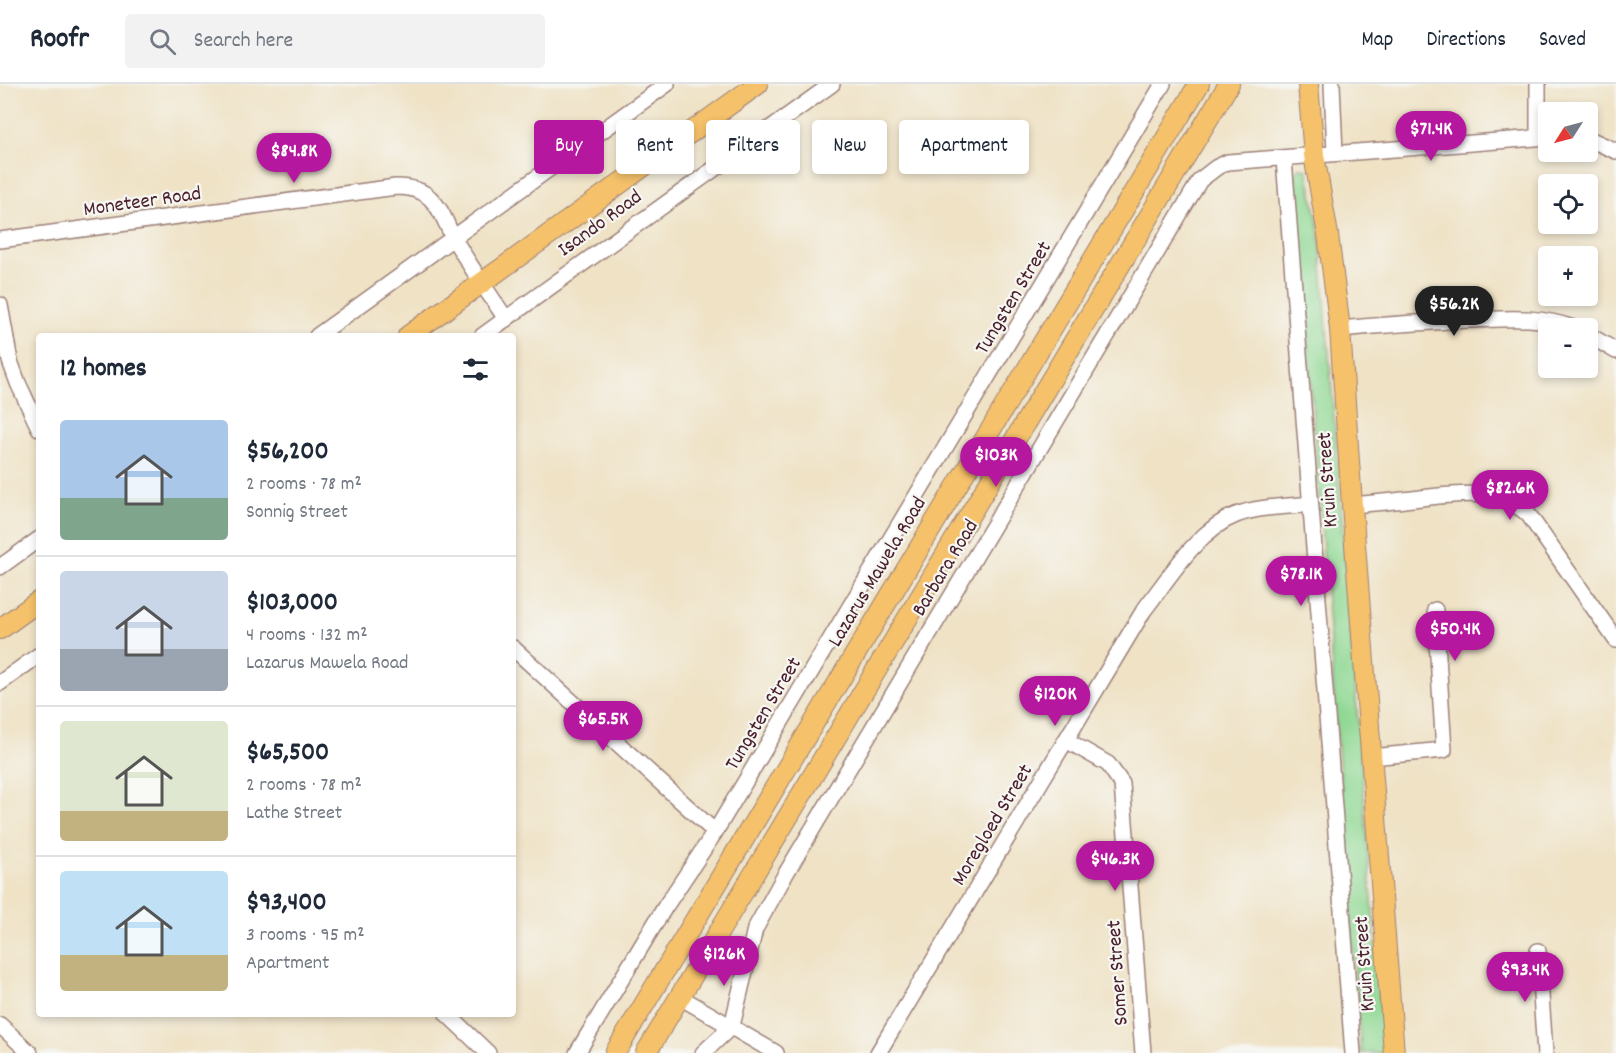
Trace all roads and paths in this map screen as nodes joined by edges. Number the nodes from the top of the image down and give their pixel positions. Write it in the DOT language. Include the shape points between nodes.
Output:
graph roads {
  1 [pos="667,84"];
  2 [pos="758,84"];
  3 [pos="832,84"];
  4 [pos="1163,84"];
  5 [pos="1199,84"];
  6 [pos="1228,84"];
  7 [pos="1300,84"];
  8 [pos="1332,84"];
  9 [pos="1538,84"];
  10 [pos="1309,93"];
  11 [pos="1540,102"];
  12 [pos="1538,137"];
  13 [pos="1598,143"];
  14 [pos="1616,151"];
  15 [pos="1335,153"];
  16 [pos="1314,155"];
  17 [pos="1284,159"];
  18 [pos="453,237"];
  19 [pos="0,240"];
  20 [pos="482,283"];
  21 [pos="0,305"];
  22 [pos="506,319"];
  23 [pos="1538,320"];
  24 [pos="1340,329"];
  25 [pos="321,333"];
  26 [pos="412,333"];
  27 [pos="486,333"];
  28 [pos="1598,340"];
  29 [pos="1616,351"];
  30 [pos="36,422"];
  31 [pos="1310,504"];
  32 [pos="1352,506"];
  33 [pos="36,541"];
  34 [pos="0,567"];
  35 [pos="36,603"];
  36 [pos="1435,609"];
  37 [pos="0,629"];
  38 [pos="1616,640"];
  39 [pos="516,651"];
  40 [pos="36,657"];
  41 [pos="0,683"];
  42 [pos="1066,740"];
  43 [pos="1371,757"];
  44 [pos="715,832"];
  45 [pos="1538,951"];
  46 [pos="680,997"];
  47 [pos="450,1017"];
  48 [pos="0,1025"];
  49 [pos="732,1026"];
  50 [pos="30,1053"];
  51 [pos="488,1053"];
  52 [pos="577,1053"];
  53 [pos="615,1053"];
  54 [pos="646,1053"];
  55 [pos="704,1053"];
  56 [pos="776,1053"];
  57 [pos="878,1053"];
  58 [pos="1143,1053"];
  59 [pos="1353,1053"];
  60 [pos="1394,1053"];
  61 [pos="1545,1053"];
  1 -- 18 [label="street"];
  2 -- 20 [label="main road, Isando Road"];
  3 -- 22 [label="street, Isando Road"];
  4 -- 44 [label="street, Tungsten Street"];
  5 -- 53 [label="main road, Lazarus Mawela Road"];
  6 -- 46 [label="main road"];
  7 -- 10 [label="main road"];
  8 -- 15 [label="street"];
  9 -- 11 [label="street"];
  10 -- 16 [label="main road, Kruin Street"];
  12 -- 15 [label="street, Barbara Road"];
  13 -- 14 [label="street"];
  15 -- 16 [label="street, Barbara Road"];
  16 -- 17 [label="street, Barbara Road"];
  16 -- 24 [label="main road, Kruin Street"];
  17 -- 31 [label="street, Kruin Street"];
  17 -- 49 [label="street, Barbara Road" via="1228,162 1200,180 770,901 751,940"];
  18 -- 19 [label="street, Moneteer Road" via="430,197 420,190 396,187"];
  18 -- 20 [label="street, Moneteer Road"];
  18 -- 25 [label="street"];
  20 -- 22 [label="street, Moneteer Road"];
  20 -- 26 [label="main road, Isando Road"];
  21 -- 30 [label="street" via="10,361"];
  22 -- 27 [label="street, Isando Road"];
  23 -- 24 [label="street"];
  24 -- 32 [label="main road, Kruin Street"];
  28 -- 29 [label="street"];
  31 -- 42 [label="street, Moregloed Street" via="1242,513 1215,526 1201,539 1144,610"];
  31 -- 59 [label="street, Kruin Street"];
  32 -- 38 [label="street" via="1465,494 1510,501 1528,514"];
  32 -- 43 [label="main road, Kruin Street"];
  33 -- 34 [label="street"];
  35 -- 37 [label="main road"];
  36 -- 43 [label="street" via="1444,750"];
  39 -- 44 [label="street"];
  40 -- 41 [label="street"];
  42 -- 57 [label="street, Moregloed Street"];
  42 -- 58 [label="street, Somer Street" via="1108,764 1122,784"];
  43 -- 60 [label="main road, Kruin Street"];
  44 -- 52 [label="street, Tungsten Street"];
  45 -- 61 [label="street"];
  46 -- 49 [label="street"];
  46 -- 53 [label="main road" via="651,1012"];
  46 -- 54 [label="main road"];
  47 -- 51 [label="street"];
  48 -- 50 [label="street"];
  49 -- 55 [label="street"];
  49 -- 56 [label="street"];
}
